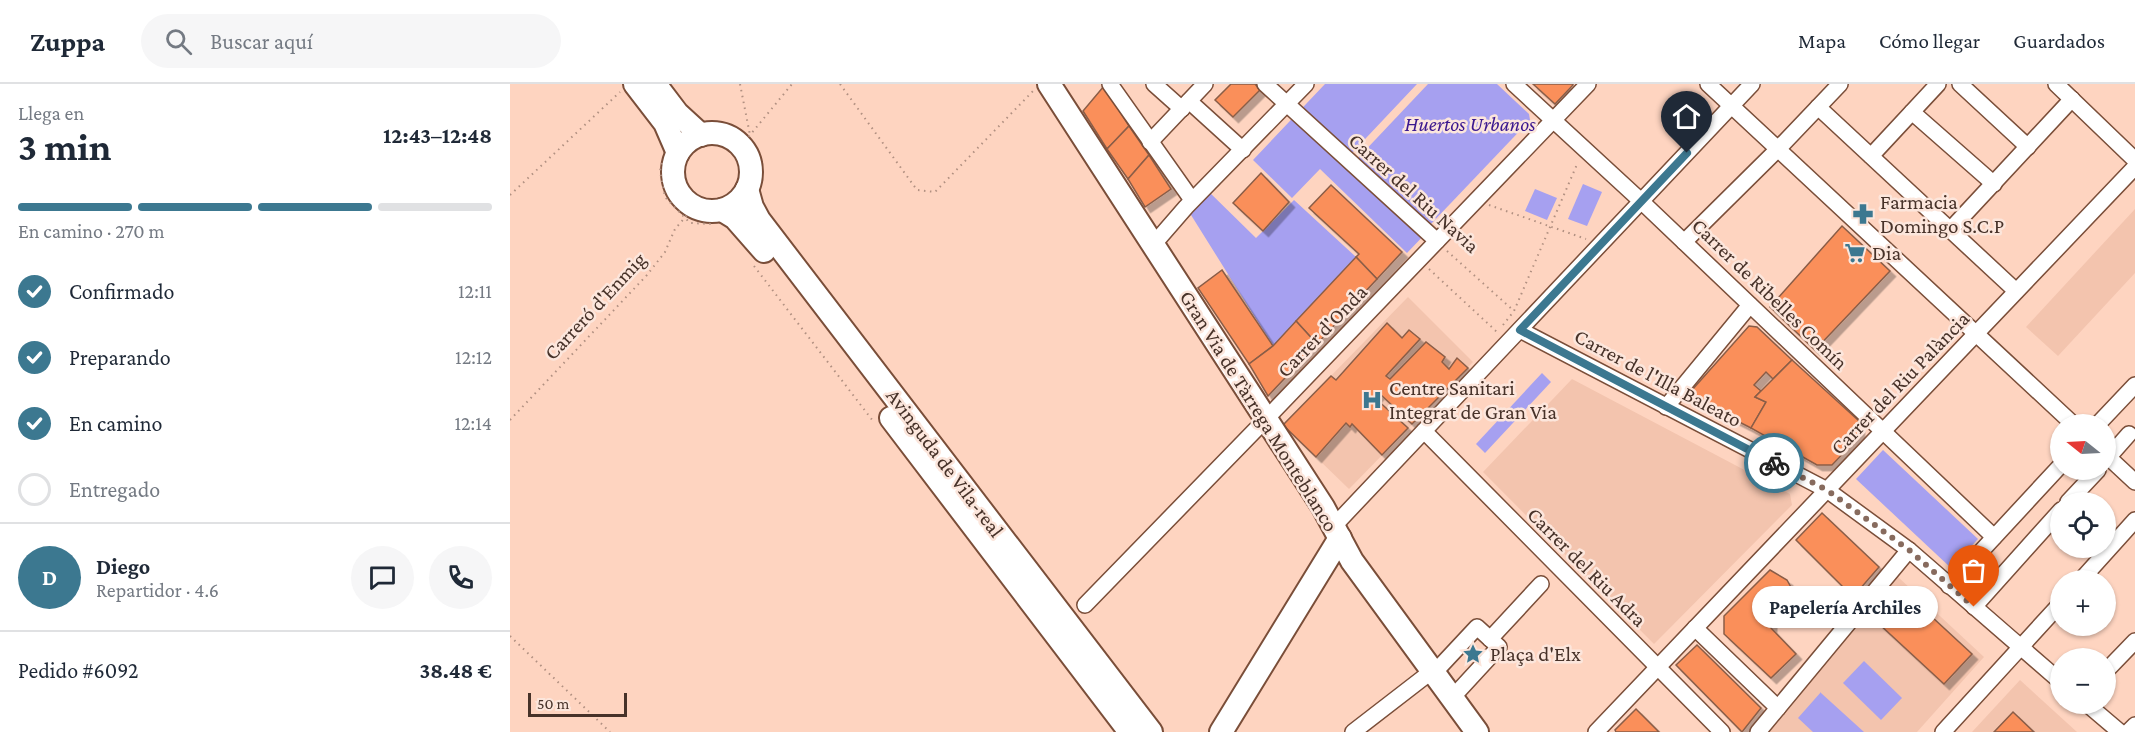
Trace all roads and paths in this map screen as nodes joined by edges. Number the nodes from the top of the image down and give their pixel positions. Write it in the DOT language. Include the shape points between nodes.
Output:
graph roads {
  1 [pos="616,84"];
  2 [pos="655,84"];
  3 [pos="740,84"];
  4 [pos="792,84"];
  5 [pos="840,84"];
  6 [pos="1037,84"];
  7 [pos="1049,84"];
  8 [pos="1110,84"];
  9 [pos="1154,84"];
  10 [pos="1205,84"];
  11 [pos="1265,84"];
  12 [pos="1306,84"];
  13 [pos="1514,84"];
  14 [pos="1588,84"];
  15 [pos="1708,84"];
  16 [pos="1752,84"];
  17 [pos="1840,84"];
  18 [pos="1938,84"];
  19 [pos="1960,84"];
  20 [pos="2056,84"];
  21 [pos="628,87"];
  22 [pos="2072,99"];
  23 [pos="1185,105"];
  24 [pos="1287,105"];
  25 [pos="1732,106"];
  26 [pos="1818,107"];
  27 [pos="1912,112"];
  28 [pos="1553,120"];
  29 [pos="701,135"];
  30 [pos="745,140"];
  31 [pos="1150,142"];
  32 [pos="2028,147"];
  33 [pos="1778,149"];
  34 [pos="1243,150"];
  35 [pos="1871,156"];
  36 [pos="670,157"];
  37 [pos="1580,157"];
  38 [pos="2135,160"];
  39 [pos="2135,167"];
  40 [pos="1994,184"];
  41 [pos="747,189"];
  42 [pos="510,195"];
  43 [pos="1496,199"];
  44 [pos="1192,200"];
  45 [pos="1641,201"];
  46 [pos="689,212"];
  47 [pos="717,217"];
  48 [pos="1550,226"];
  49 [pos="1950,230"];
  50 [pos="1589,240"];
  51 [pos="1684,242"];
  52 [pos="1153,245"];
  53 [pos="1442,246"];
  54 [pos="1441,257"];
  55 [pos="1435,263"];
  56 [pos="754,266"];
  57 [pos="2016,291"];
  58 [pos="1750,305"];
  59 [pos="1514,311"];
  60 [pos="1520,330"];
  61 [pos="1976,333"];
  62 [pos="1502,337"];
  63 [pos="2135,385"];
  64 [pos="1666,407"];
  65 [pos="2062,414"];
  66 [pos="2107,414"];
  67 [pos="1266,419"];
  68 [pos="510,420"];
  69 [pos="876,424"];
  70 [pos="1424,431"];
  71 [pos="1883,431"];
  72 [pos="2129,434"];
  73 [pos="2116,448"];
  74 [pos="2116,466"];
  75 [pos="2050,477"];
  76 [pos="2089,480"];
  77 [pos="2135,482"];
  78 [pos="1827,490"];
  79 [pos="2077,492"];
  80 [pos="2135,520"];
  81 [pos="2050,522"];
  82 [pos="1337,532"];
  83 [pos="1994,537"];
  84 [pos="1909,550"];
  85 [pos="2090,570"];
  86 [pos="1541,584"];
  87 [pos="1949,586"];
  88 [pos="1085,605"];
  89 [pos="1974,607"];
  90 [pos="2050,615"];
  91 [pos="1695,628"];
  92 [pos="510,636"];
  93 [pos="1490,639"];
  94 [pos="2135,641"];
  95 [pos="2021,647"];
  96 [pos="2116,661"];
  97 [pos="1658,668"];
  98 [pos="1433,672"];
  99 [pos="2050,672"];
  100 [pos="1452,698"];
  101 [pos="1778,708"];
  102 [pos="2098,714"];
  103 [pos="2135,726"];
  104 [pos="610,732"];
  105 [pos="1130,732"];
  106 [pos="1151,732"];
  107 [pos="1221,732"];
  108 [pos="1353,732"];
  109 [pos="1477,732"];
  110 [pos="1597,732"];
  111 [pos="1722,732"];
  112 [pos="1758,732"];
  113 [pos="1943,732"];
  114 [pos="2120,732"];
  115 [pos="2128,732"];
  1 -- 21 [label="path"];
  2 -- 29 [label="main road" via="677,114"];
  3 -- 30 [label="path"];
  4 -- 30 [label="path"];
  5 -- 6 [label="path" via="916,189 935,192"];
  7 -- 52 [label="main road, Gran Via de Tàrrega Monteblanco"];
  8 -- 31 [label="street"];
  9 -- 23 [label="street"];
  10 -- 23 [label="street"];
  11 -- 24 [label="street, Carrer del Riu Navia"];
  12 -- 24 [label="street"];
  13 -- 28 [label="street, Carrer de Ribelles Comín"];
  14 -- 28 [label="street, Carrer d'Onda"];
  15 -- 25 [label="street"];
  16 -- 25 [label="street"];
  17 -- 26 [label="street"];
  18 -- 27 [label="street"];
  19 -- 32 [label="street"];
  20 -- 22 [label="street"];
  21 -- 36 [label="main road" via="665,123"];
  21 -- 42 [label="path"];
  22 -- 32 [label="street"];
  22 -- 38 [label="street"];
  23 -- 31 [label="street"];
  23 -- 34 [label="street"];
  24 -- 34 [label="street"];
  24 -- 53 [label="street, Carrer del Riu Navia"];
  25 -- 33 [label="street"];
  25 -- 45 [label="street"];
  26 -- 33 [label="street"];
  26 -- 35 [label="street"];
  27 -- 35 [label="street"];
  27 -- 40 [label="street"];
  28 -- 45 [label="street, Carrer de Ribelles Comín"];
  28 -- 53 [label="street, Carrer d'Onda"];
  29 -- 30 [label="main road"];
  29 -- 36 [label="main road"];
  30 -- 41 [label="main road" via="750,166"];
  31 -- 44 [label="street"];
  32 -- 40 [label="street"];
  33 -- 51 [label="street"];
  33 -- 61 [label="street"];
  34 -- 44 [label="street"];
  35 -- 49 [label="street"];
  36 -- 46 [label="main road" via="677,189"];
  36 -- 46 [label="path" via="660,171 665,197"];
  37 -- 48 [label="path"];
  39 -- 57 [label="street, Carrer del Riu Palància"];
  40 -- 49 [label="street"];
  41 -- 47 [label="main road"];
  41 -- 106 [label="main road, Avinguda de Vila-real" via="759,220"];
  43 -- 48 [label="path" via="1489,205"];
  44 -- 52 [label="street"];
  45 -- 51 [label="street, Carrer de Ribelles Comín"];
  45 -- 60 [label="street"];
  46 -- 47 [label="main road" via="712,211"];
  46 -- 47 [label="path" via="690,223"];
  46 -- 68 [label="path, Carreró d'Enmig" via="647,275"];
  47 -- 105 [label="main road, Avinguda de Vila-real" via="735,218 747,230"];
  48 -- 50 [label="path"];
  48 -- 59 [label="path"];
  49 -- 57 [label="street"];
  51 -- 58 [label="street, Carrer de Ribelles Comín"];
  52 -- 67 [label="main road, Gran Via de Tàrrega Monteblanco"];
  53 -- 54 [label="path"];
  53 -- 59 [label="path, Carrer del Riu Navia"];
  53 -- 67 [label="street, Carrer d'Onda"];
  55 -- 62 [label="path" via="1429,270"];
  56 -- 69 [label="path"];
  57 -- 61 [label="street, Carrer del Riu Palància"];
  58 -- 64 [label="street"];
  58 -- 71 [label="street, Carrer de Ribelles Comín"];
  59 -- 62 [label="path"];
  60 -- 62 [label="street"];
  60 -- 64 [label="street, Carrer de l'Illa Baleato"];
  61 -- 65 [label="street"];
  61 -- 71 [label="street, Carrer del Riu Palància"];
  62 -- 70 [label="street"];
  63 -- 66 [label="street"];
  64 -- 78 [label="street, Carrer de l'Illa Baleato"];
  67 -- 82 [label="main road, Gran Via de Tàrrega Monteblanco"];
  67 -- 88 [label="street, Carrer d'Onda"];
  70 -- 82 [label="street"];
  70 -- 97 [label="street, Carrer del Riu Adra"];
  71 -- 78 [label="street, Carrer del Riu Palància"];
  71 -- 83 [label="street, Carrer de Ribelles Comín"];
  72 -- 73 [label="street"];
  74 -- 77 [label="street"];
  75 -- 83 [label="street"];
  76 -- 79 [label="street"];
  78 -- 84 [label="street, Carrer de l'Illa Baleato"];
  78 -- 91 [label="street, Carrer del Riu Palància"];
  80 -- 85 [label="street"];
  81 -- 89 [label="street"];
  82 -- 98 [label="main road, Gran Via de Tàrrega Monteblanco" via="1352,561"];
  82 -- 107 [label="main road"];
  83 -- 87 [label="street"];
  84 -- 87 [label="street, Carrer de l'Illa Baleato"];
  84 -- 101 [label="street"];
  86 -- 93 [label="street"];
  87 -- 89 [label="street, Carrer de l'Illa Baleato"];
  89 -- 95 [label="street, Carrer de l'Illa Baleato"];
  90 -- 95 [label="street"];
  91 -- 97 [label="street, Carrer del Riu Palància"];
  91 -- 101 [label="street"];
  92 -- 104 [label="path"];
  93 -- 98 [label="street" via="1477,627"];
  93 -- 100 [label="street" via="1499,647"];
  94 -- 96 [label="street"];
  95 -- 99 [label="street, Carrer de l'Illa Baleato"];
  95 -- 113 [label="street"];
  97 -- 110 [label="street, Carrer del Riu Palància"];
  97 -- 111 [label="street, Carrer del Riu Adra"];
  98 -- 100 [label="main road, Gran Via de Tàrrega Monteblanco"];
  98 -- 108 [label="street"];
  100 -- 109 [label="main road, Gran Via de Tàrrega Monteblanco"];
  101 -- 112 [label="street"];
  102 -- 114 [label="street"];
  103 -- 115 [label="street"];
}
